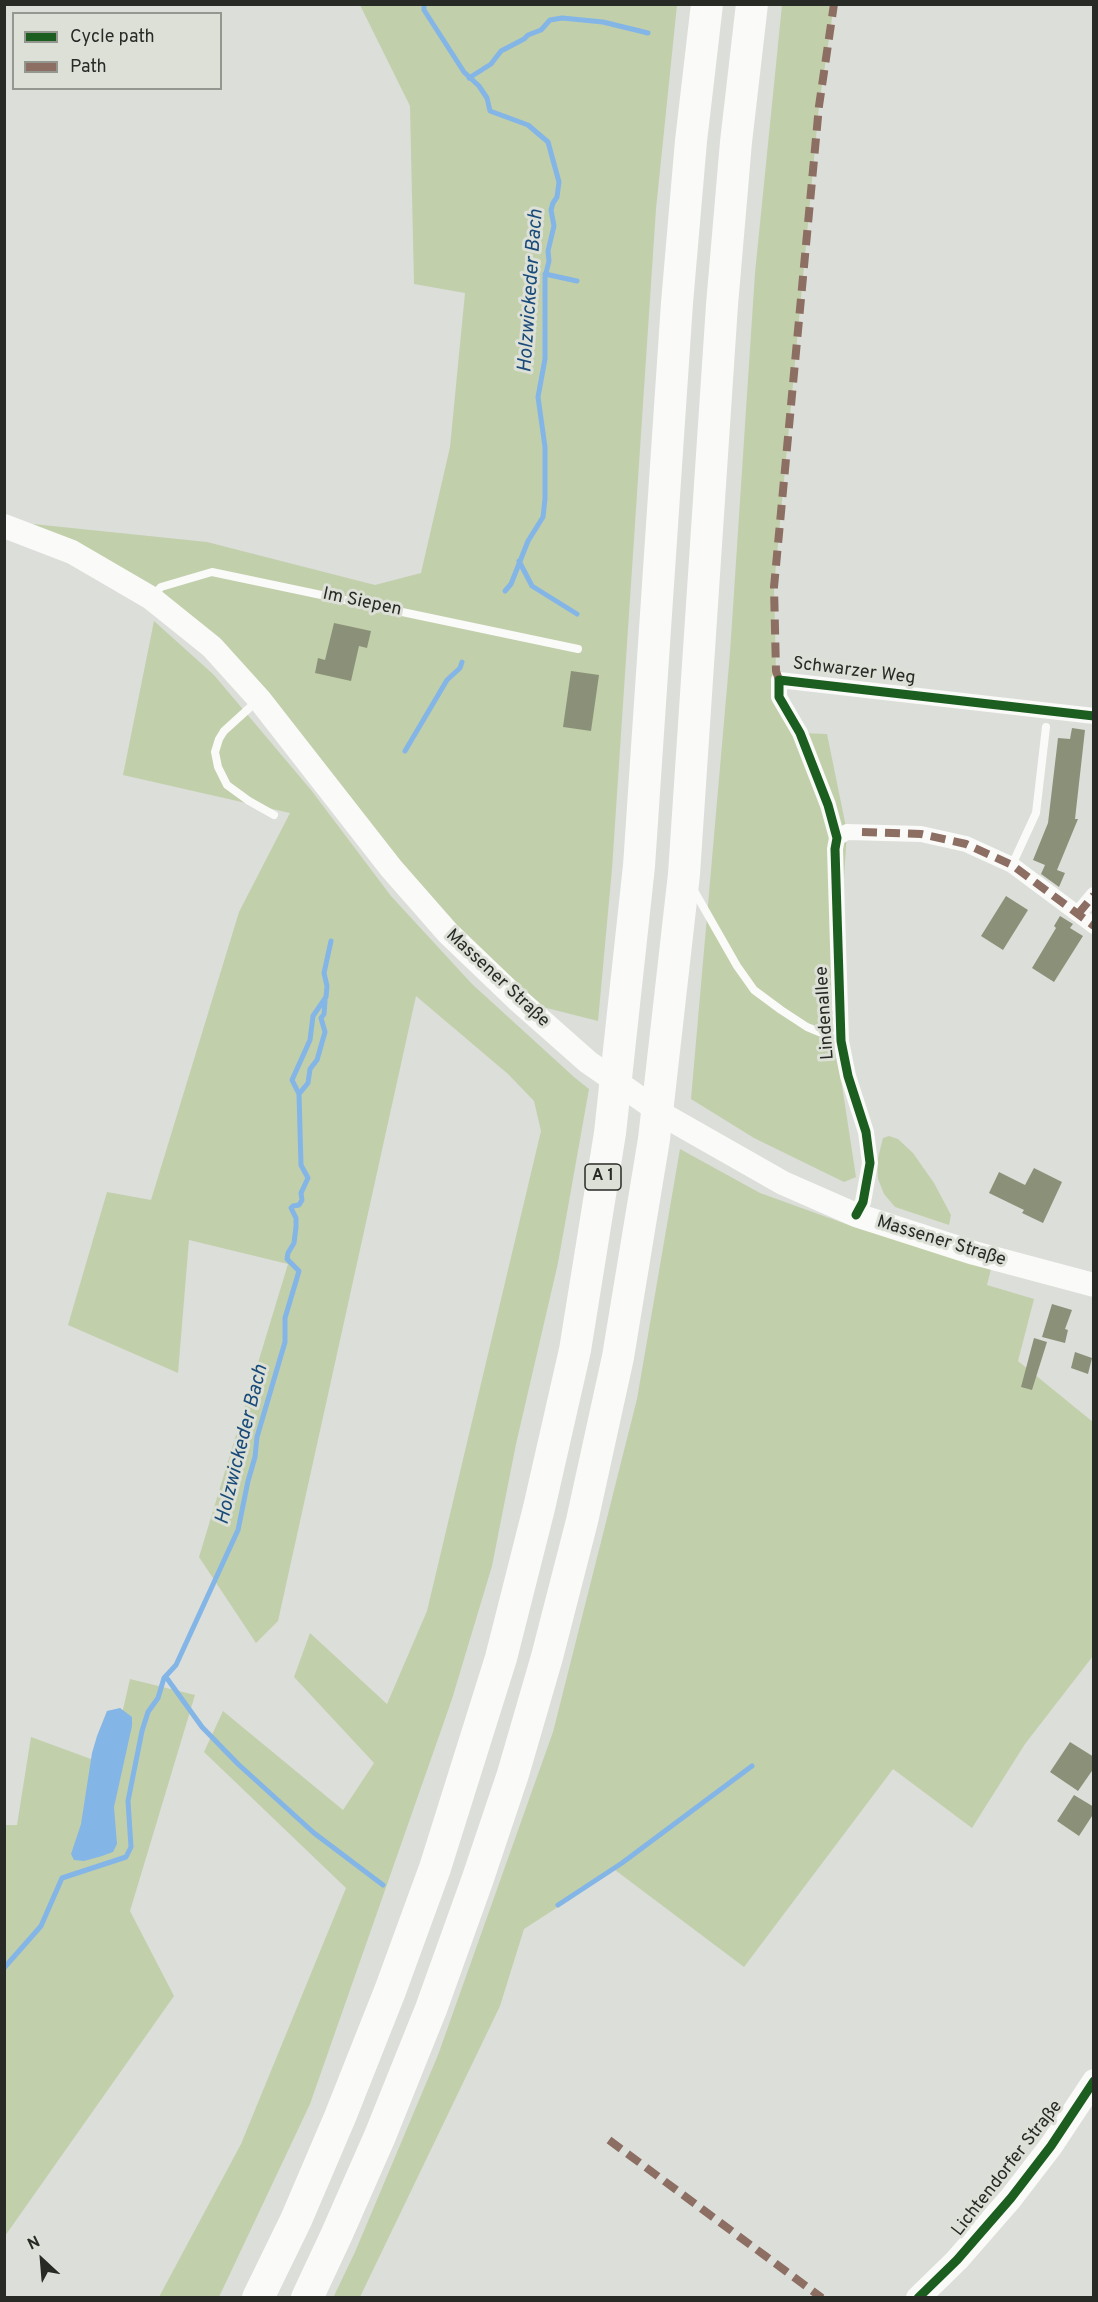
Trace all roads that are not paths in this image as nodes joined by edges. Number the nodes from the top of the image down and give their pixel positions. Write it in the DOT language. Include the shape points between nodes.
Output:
graph roads {
  1 [pos="707,4"];
  2 [pos="752,4"];
  3 [pos="4,526"];
  4 [pos="151,598"];
  5 [pos="578,649"];
  6 [pos="259,699"];
  7 [pos="1094,716"];
  8 [pos="1046,727"];
  9 [pos="274,815"];
  10 [pos="837,838"];
  11 [pos="1012,865"];
  12 [pos="684,874"];
  13 [pos="1094,895"];
  14 [pos="1078,914"];
  15 [pos="1094,926"];
  16 [pos="841,1041"];
  17 [pos="856,1215"];
  18 [pos="1094,1285"];
  19 [pos="1094,2081"];
  20 [pos="258,2298"];
  21 [pos="307,2298"];
  22 [pos="918,2298"];
  1 -- 20 [label="highway, A 1" via="677,303 639,866 610,1133 575,1350 501,1658 435,1868 340,2117"];
  2 -- 12 [label="highway, A 1" via="723,294"];
  3 -- 4 [label="main road, Massener Straße" via="72,552"];
  4 -- 5 [label="lane, Im Siepen" via="160,587 212,572"];
  4 -- 6 [label="main road, Massener Straße" via="212,647"];
  6 -- 9 [label="lane" via="224,730 215,752 227,785"];
  6 -- 17 [label="main road, Massener Straße" via="398,876 448,933 588,1062 667,1117 737,1157 783,1183"];
  7 -- 10 [label="street, Schwarzer Weg" via="779,680 779,697 801,733"];
  8 -- 11 [label="lane" via="1036,813"];
  10 -- 11 [label="street" via="847,832 921,834 966,844"];
  10 -- 16 [label="street, Lindenallee"];
  11 -- 14 [label="street"];
  12 -- 16 [label="lane" via="754,990 807,1027"];
  12 -- 21 [label="highway, A 1" via="654,1139 618,1357 547,1657 509,1785 431,2009 380,2136"];
  13 -- 14 [label="street"];
  14 -- 15 [label="street"];
  16 -- 17 [label="street, Lindenallee" via="866,1132 870,1162 863,1202"];
  17 -- 18 [label="main road, Massener Straße" via="974,1253"];
  19 -- 22 [label="main road, Lichtendorfer Straße" via="1011,2198"];
}
